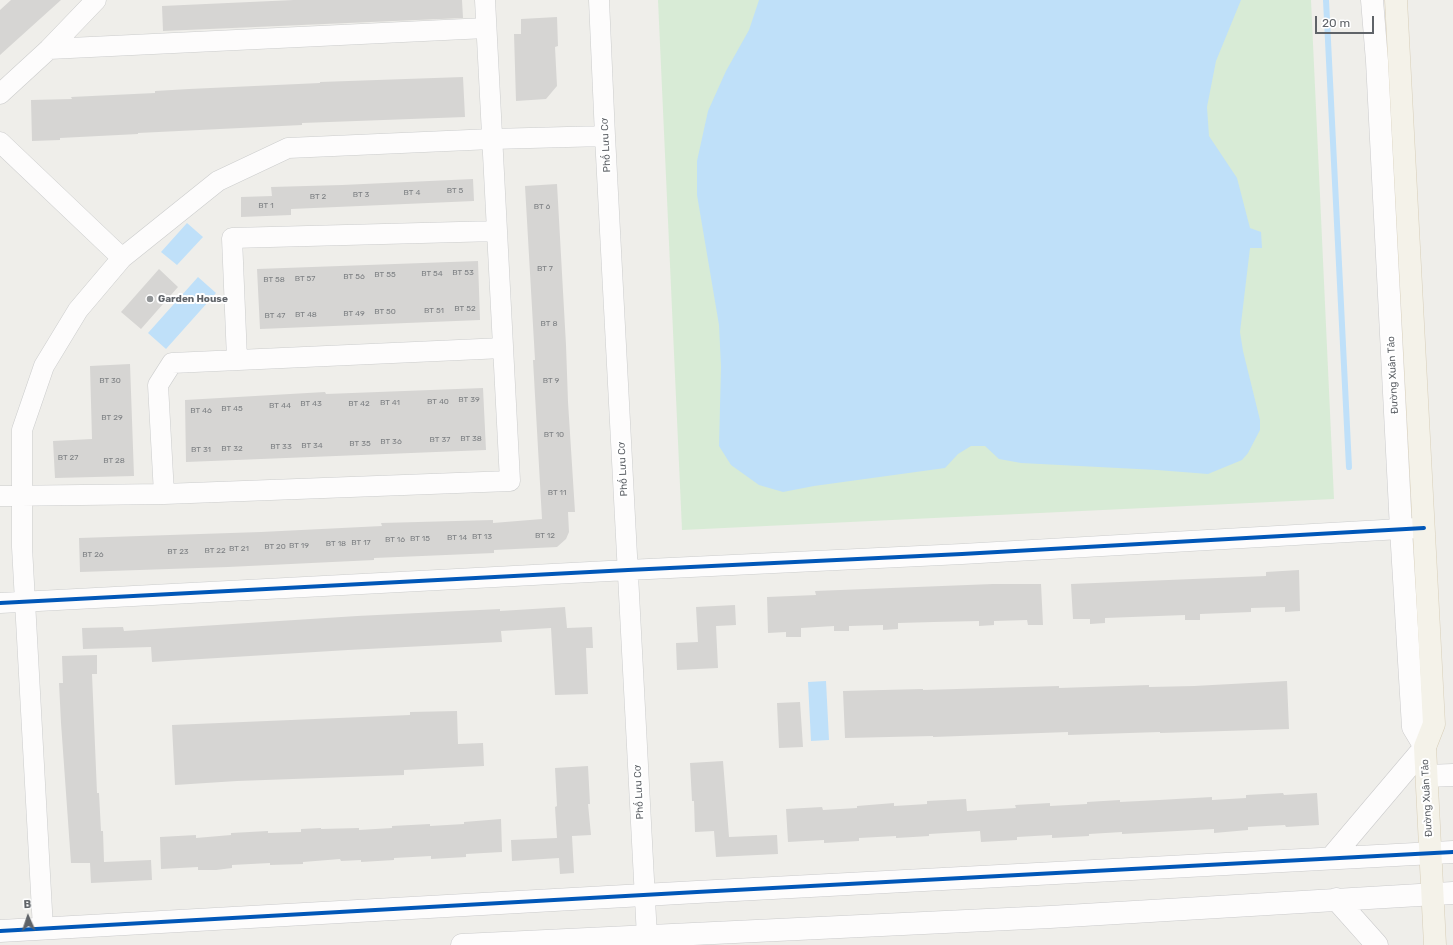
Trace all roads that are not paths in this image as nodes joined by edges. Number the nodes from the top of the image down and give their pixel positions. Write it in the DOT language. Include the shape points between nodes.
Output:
graph roads {
  1 [pos="96,0"];
  2 [pos="485,0"];
  3 [pos="599,0"];
  4 [pos="1372,0"];
  5 [pos="1396,0"];
  6 [pos="486,28"];
  7 [pos="49,49"];
  8 [pos="0,94"];
  9 [pos="605,136"];
  10 [pos="492,139"];
  11 [pos="0,142"];
  12 [pos="497,231"];
  13 [pos="122,258"];
  14 [pos="503,348"];
  15 [pos="237,359"];
  16 [pos="164,494"];
  17 [pos="22,495"];
  18 [pos="0,496"];
  19 [pos="1424,528"];
  20 [pos="1401,529"];
  21 [pos="628,570"];
  22 [pos="25,602"];
  23 [pos="0,603"];
  24 [pos="1424,747"];
  25 [pos="1453,775"];
  26 [pos="1427,776"];
  27 [pos="1429,852"];
  28 [pos="1453,852"];
  29 [pos="1331,858"];
  30 [pos="1442,894"];
  31 [pos="645,895"];
  32 [pos="1336,899"];
  33 [pos="43,928"];
  34 [pos="0,931"];
  35 [pos="647,937"];
  36 [pos="462,945"];
  37 [pos="1377,945"];
  38 [pos="1435,945"];
  1 -- 7 [label="street"];
  2 -- 6 [label="street"];
  3 -- 9 [label="street, Phố Lưu Cơ"];
  4 -- 20 [label="street, Đường Xuân Tảo"];
  5 -- 19 [label="main road, Đường Xuân Tảo"];
  6 -- 7 [label="street"];
  6 -- 10 [label="street"];
  7 -- 8 [label="street"];
  9 -- 10 [label="street"];
  9 -- 21 [label="street, Phố Lưu Cơ"];
  10 -- 12 [label="street"];
  10 -- 13 [label="street" via="288,148 218,181"];
  11 -- 13 [label="street"];
  12 -- 14 [label="street"];
  12 -- 15 [label="street" via="232,238"];
  13 -- 17 [label="street" via="78,310 44,366 22,430"];
  14 -- 15 [label="street"];
  14 -- 16 [label="street" via="510,481"];
  15 -- 16 [label="street" via="172,363 158,385"];
  16 -- 17 [label="street"];
  17 -- 18 [label="street"];
  17 -- 22 [label="street"];
  19 -- 20 [label="street"];
  19 -- 24 [label="main road, Đường Xuân Tảo" via="1434,724"];
  20 -- 21 [label="street" via="970,554"];
  20 -- 24 [label="street, Đường Xuân Tảo" via="1413,727"];
  21 -- 22 [label="street"];
  21 -- 31 [label="street, Phố Lưu Cơ"];
  22 -- 23 [label="street"];
  22 -- 33 [label="street"];
  24 -- 26 [label="main road, Đường Xuân Tảo"];
  24 -- 29 [label="street"];
  25 -- 26 [label="street"];
  26 -- 27 [label="main road, Đường Xuân Tảo"];
  27 -- 28 [label="street"];
  27 -- 29 [label="street"];
  27 -- 30 [label="main road, Đường Xuân Tảo"];
  29 -- 31 [label="street"];
  30 -- 32 [label="street"];
  30 -- 38 [label="main road, Đường Xuân Tảo"];
  31 -- 33 [label="street"];
  31 -- 35 [label="street, Phố Lưu Cơ"];
  32 -- 35 [label="street" via="1050,917"];
  32 -- 37 [label="street"];
  33 -- 34 [label="street"];
  35 -- 36 [label="street"];
}
